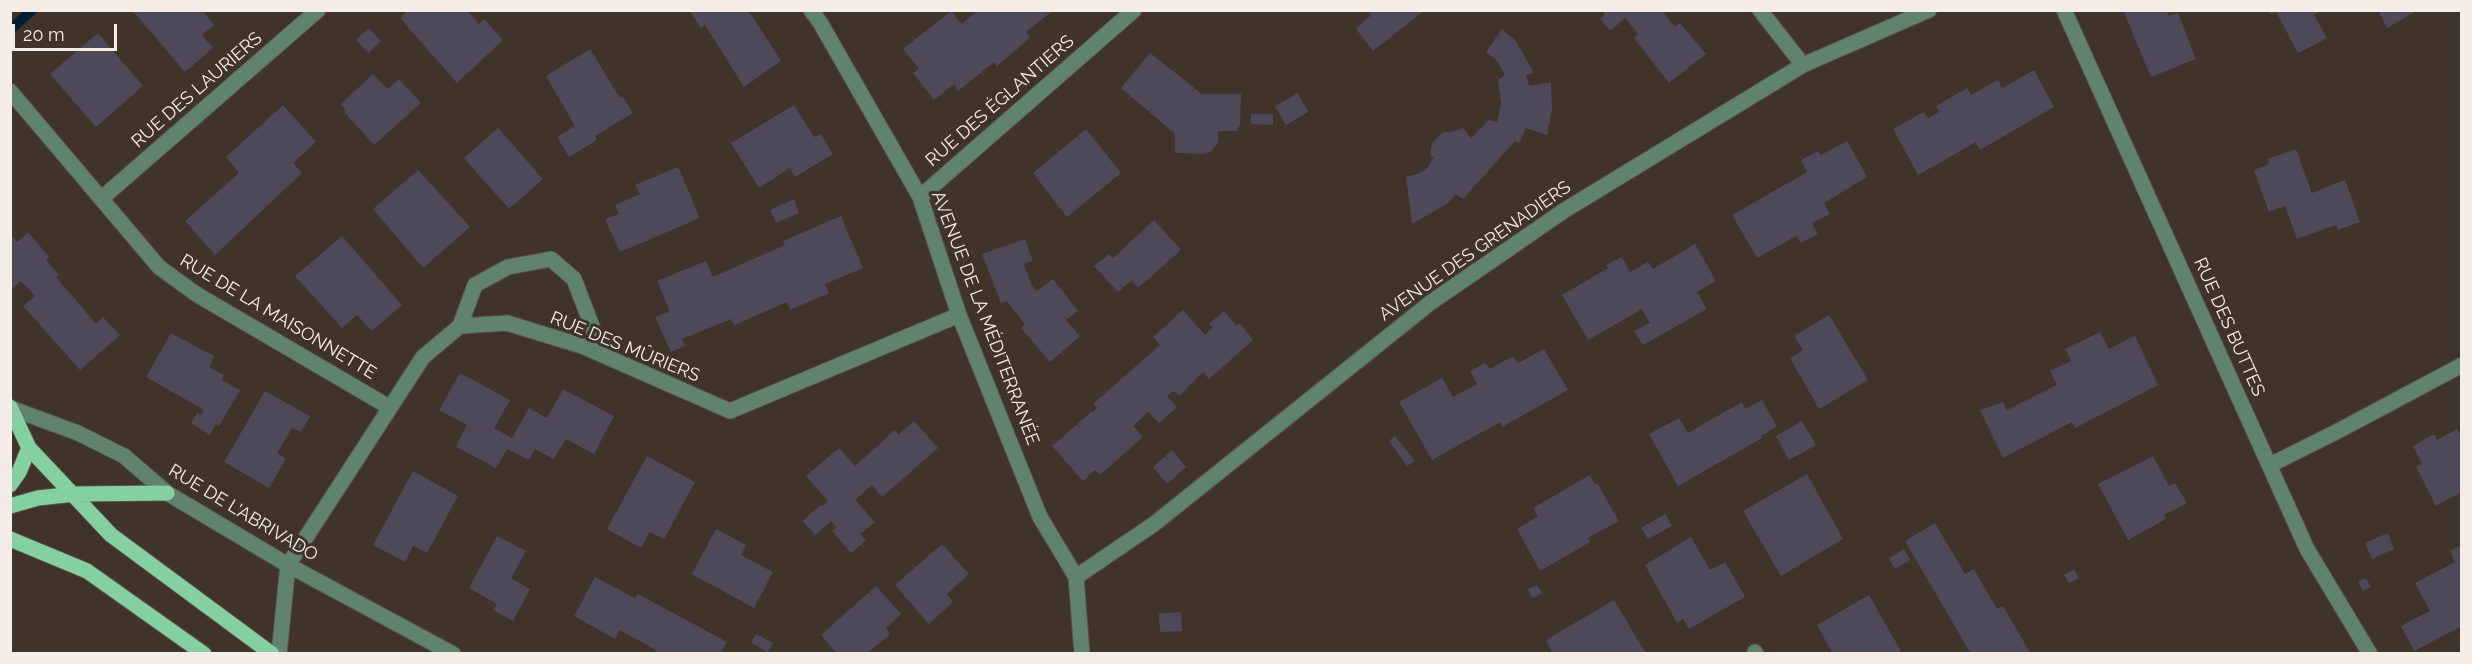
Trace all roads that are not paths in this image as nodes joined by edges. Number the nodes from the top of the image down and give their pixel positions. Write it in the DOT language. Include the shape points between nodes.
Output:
graph roads {
  1 [pos="318,10"];
  2 [pos="811,10"];
  3 [pos="1134,10"];
  4 [pos="1760,10"];
  5 [pos="1929,10"];
  6 [pos="2064,10"];
  7 [pos="1803,65"];
  8 [pos="10,91"];
  9 [pos="920,196"];
  10 [pos="102,198"];
  11 [pos="959,315"];
  12 [pos="460,326"];
  13 [pos="603,356"];
  14 [pos="2462,365"];
  15 [pos="389,407"];
  16 [pos="12,408"];
  17 [pos="29,448"];
  18 [pos="2270,465"];
  19 [pos="10,485"];
  20 [pos="167,493"];
  21 [pos="75,494"];
  22 [pos="10,506"];
  23 [pos="10,539"];
  24 [pos="288,565"];
  25 [pos="1076,577"];
  26 [pos="204,654"];
  27 [pos="272,654"];
  28 [pos="279,654"];
  29 [pos="453,654"];
  30 [pos="1082,654"];
  31 [pos="2370,654"];
  1 -- 10 [label="street, RUE DES LAURIERS"];
  2 -- 9 [label="street, AVENUE DE LA MÉDITERRANÉE"];
  3 -- 9 [label="street, RUE DES ÉGLANTIERS"];
  4 -- 7 [label="street"];
  5 -- 7 [label="street, AVENUE DES GRENADIERS"];
  6 -- 18 [label="street, RUE DES BUTTES"];
  7 -- 25 [label="street, AVENUE DES GRENADIERS" via="1565,210 1430,303 1154,524"];
  8 -- 10 [label="street, RUE DE LA MAISONNETTE"];
  9 -- 11 [label="street, AVENUE DE LA MÉDITERRANÉE"];
  10 -- 15 [label="street, RUE DE LA MAISONNETTE" via="159,267 195,294"];
  11 -- 13 [label="street, RUE DES MÛRIERS" via="730,411"];
  11 -- 25 [label="street, AVENUE DE LA MÉDITERRANÉE" via="1040,517"];
  12 -- 13 [label="street, RUE DES MÛRIERS" via="507,323"];
  12 -- 13 [label="street" via="475,285 508,267 551,259 574,279"];
  12 -- 15 [label="street" via="423,357"];
  14 -- 18 [label="street"];
  15 -- 24 [label="street"];
  16 -- 17 [label="main road"];
  16 -- 20 [label="street, RUE DE L'ABRIVADO" via="78,433 124,456"];
  17 -- 19 [label="main road"];
  17 -- 21 [label="main road"];
  18 -- 31 [label="street, RUE DES BUTTES" via="2307,549"];
  20 -- 21 [label="main road"];
  20 -- 24 [label="street, RUE DE L'ABRIVADO"];
  21 -- 22 [label="main road"];
  21 -- 27 [label="main road" via="111,534"];
  23 -- 26 [label="main road" via="87,571"];
  24 -- 28 [label="street"];
  24 -- 29 [label="street, RUE DE L'ABRIVADO"];
  25 -- 30 [label="street, AVENUE DE LA MÉDITERRANÉE"];
}
